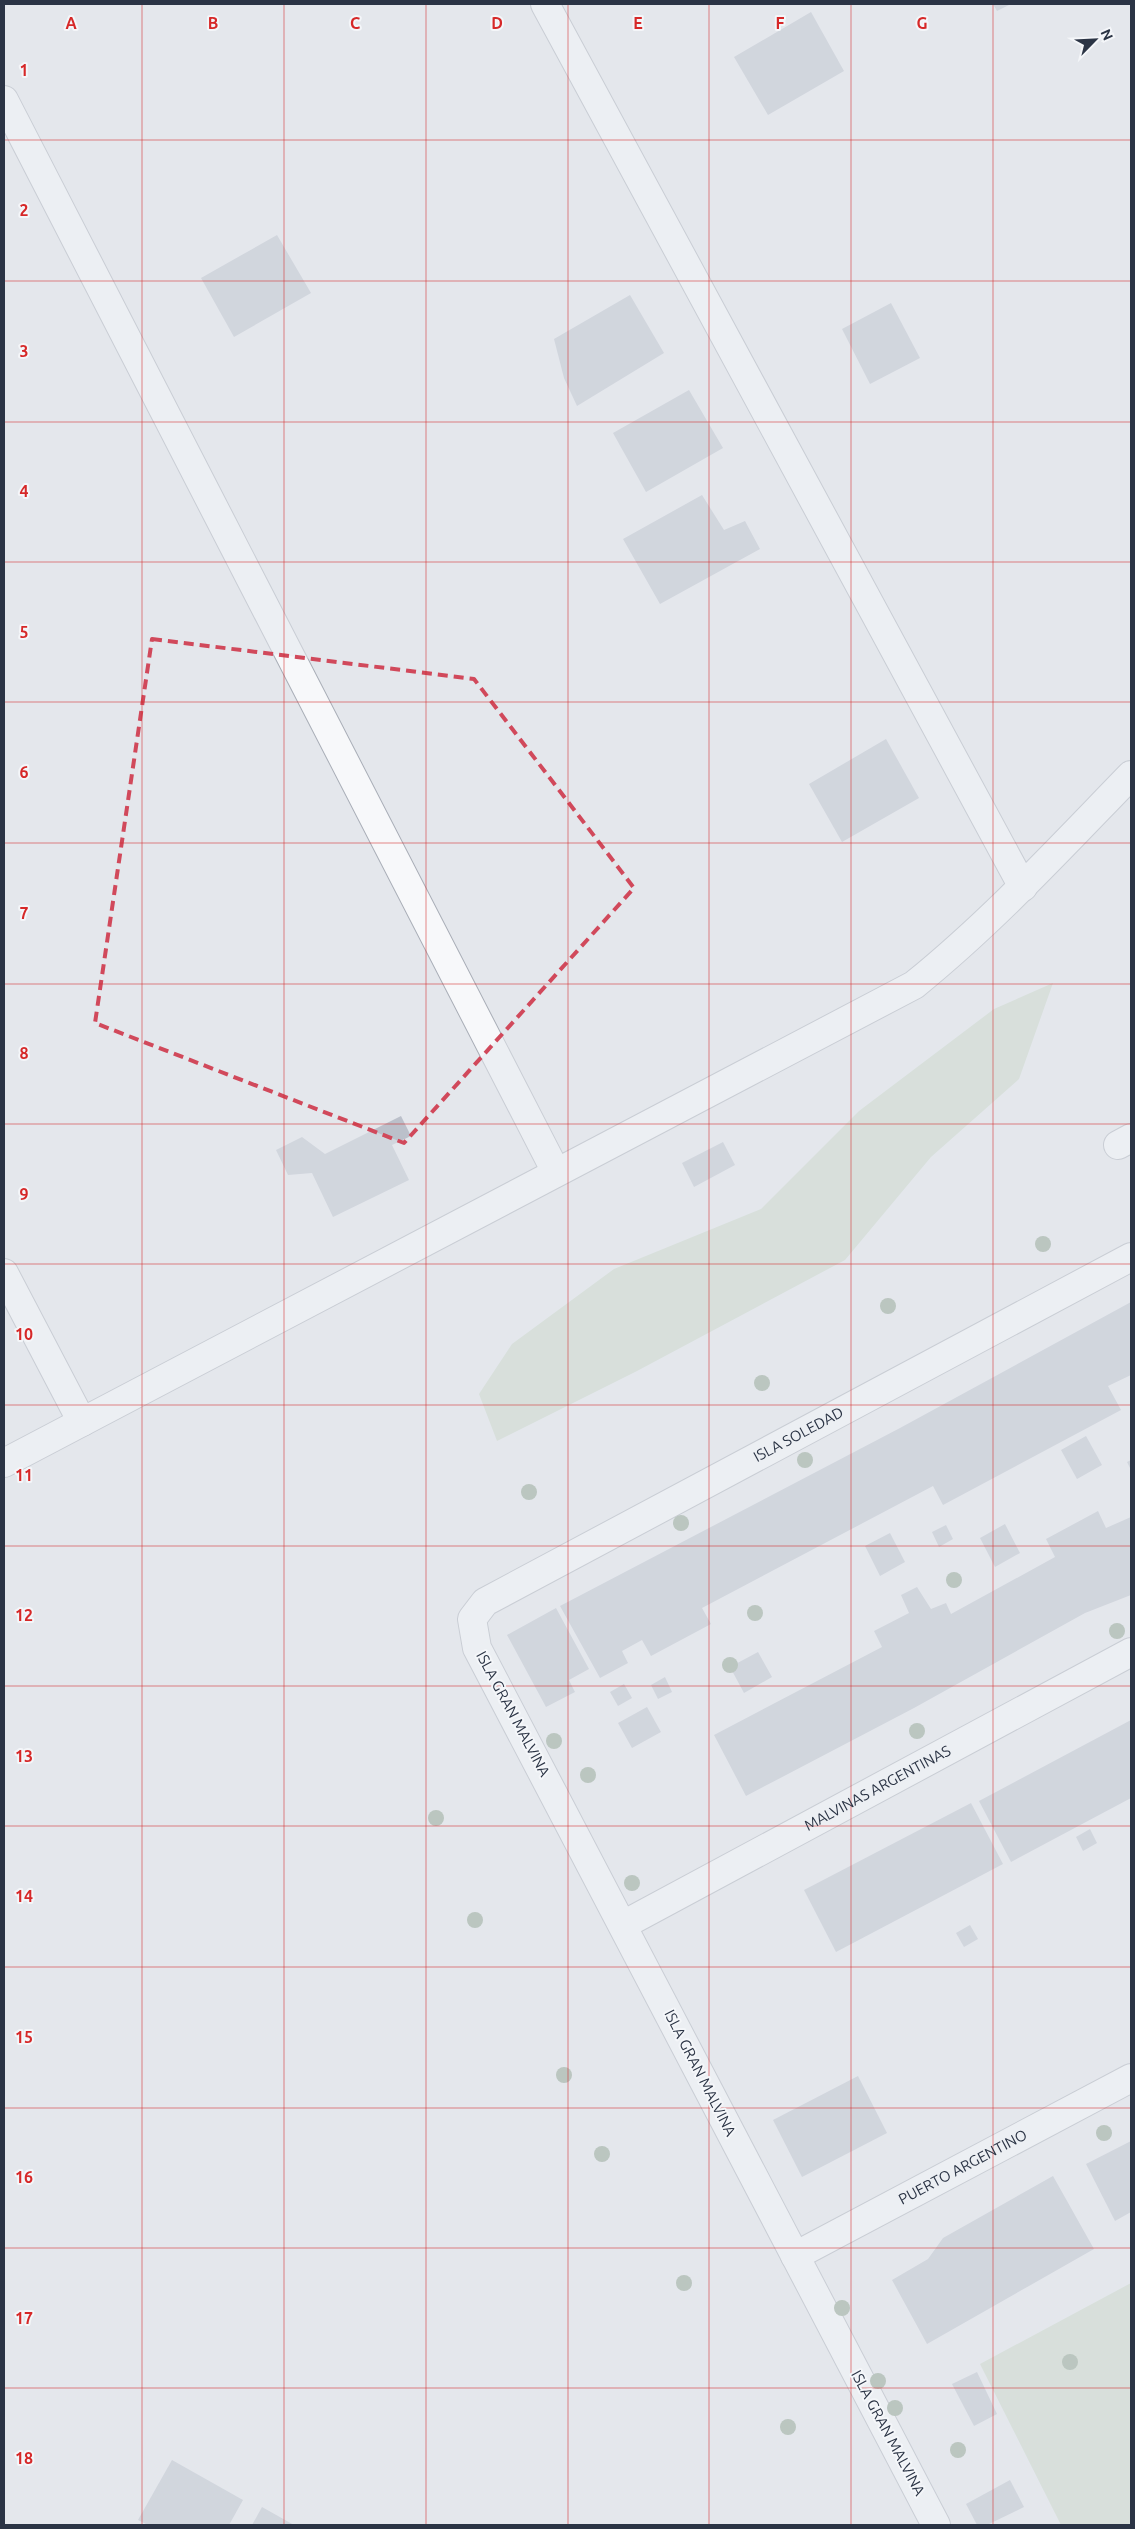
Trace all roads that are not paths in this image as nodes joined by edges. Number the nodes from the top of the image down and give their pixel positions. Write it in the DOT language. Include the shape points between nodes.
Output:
graph roads {
  1 [pos="545,4"];
  2 [pos="4,100"];
  3 [pos="1131,774"];
  4 [pos="1023,887"];
  5 [pos="556,1172"];
  6 [pos="1131,1257"];
  7 [pos="4,1273"];
  8 [pos="82,1422"];
  9 [pos="4,1463"];
  10 [pos="472,1619"];
  11 [pos="1131,1652"];
  12 [pos="623,1925"];
  13 [pos="1131,2078"];
  14 [pos="796,2256"];
  15 [pos="936,2525"];
  1 -- 4 [label="street"];
  2 -- 5 [label="street"];
  3 -- 4 [label="street"];
  4 -- 5 [label="street" via="958,949 914,985"];
  5 -- 8 [label="street"];
  6 -- 10 [label="street, ISLA SOLEDAD" via="485,1602"];
  7 -- 8 [label="street"];
  8 -- 9 [label="street"];
  10 -- 12 [label="street, ISLA GRAN MALVINA" via="477,1648"];
  11 -- 12 [label="street, MALVINAS ARGENTINAS"];
  12 -- 14 [label="street, ISLA GRAN MALVINA"];
  13 -- 14 [label="street, PUERTO ARGENTINO"];
  14 -- 15 [label="street, ISLA GRAN MALVINA"];
}
